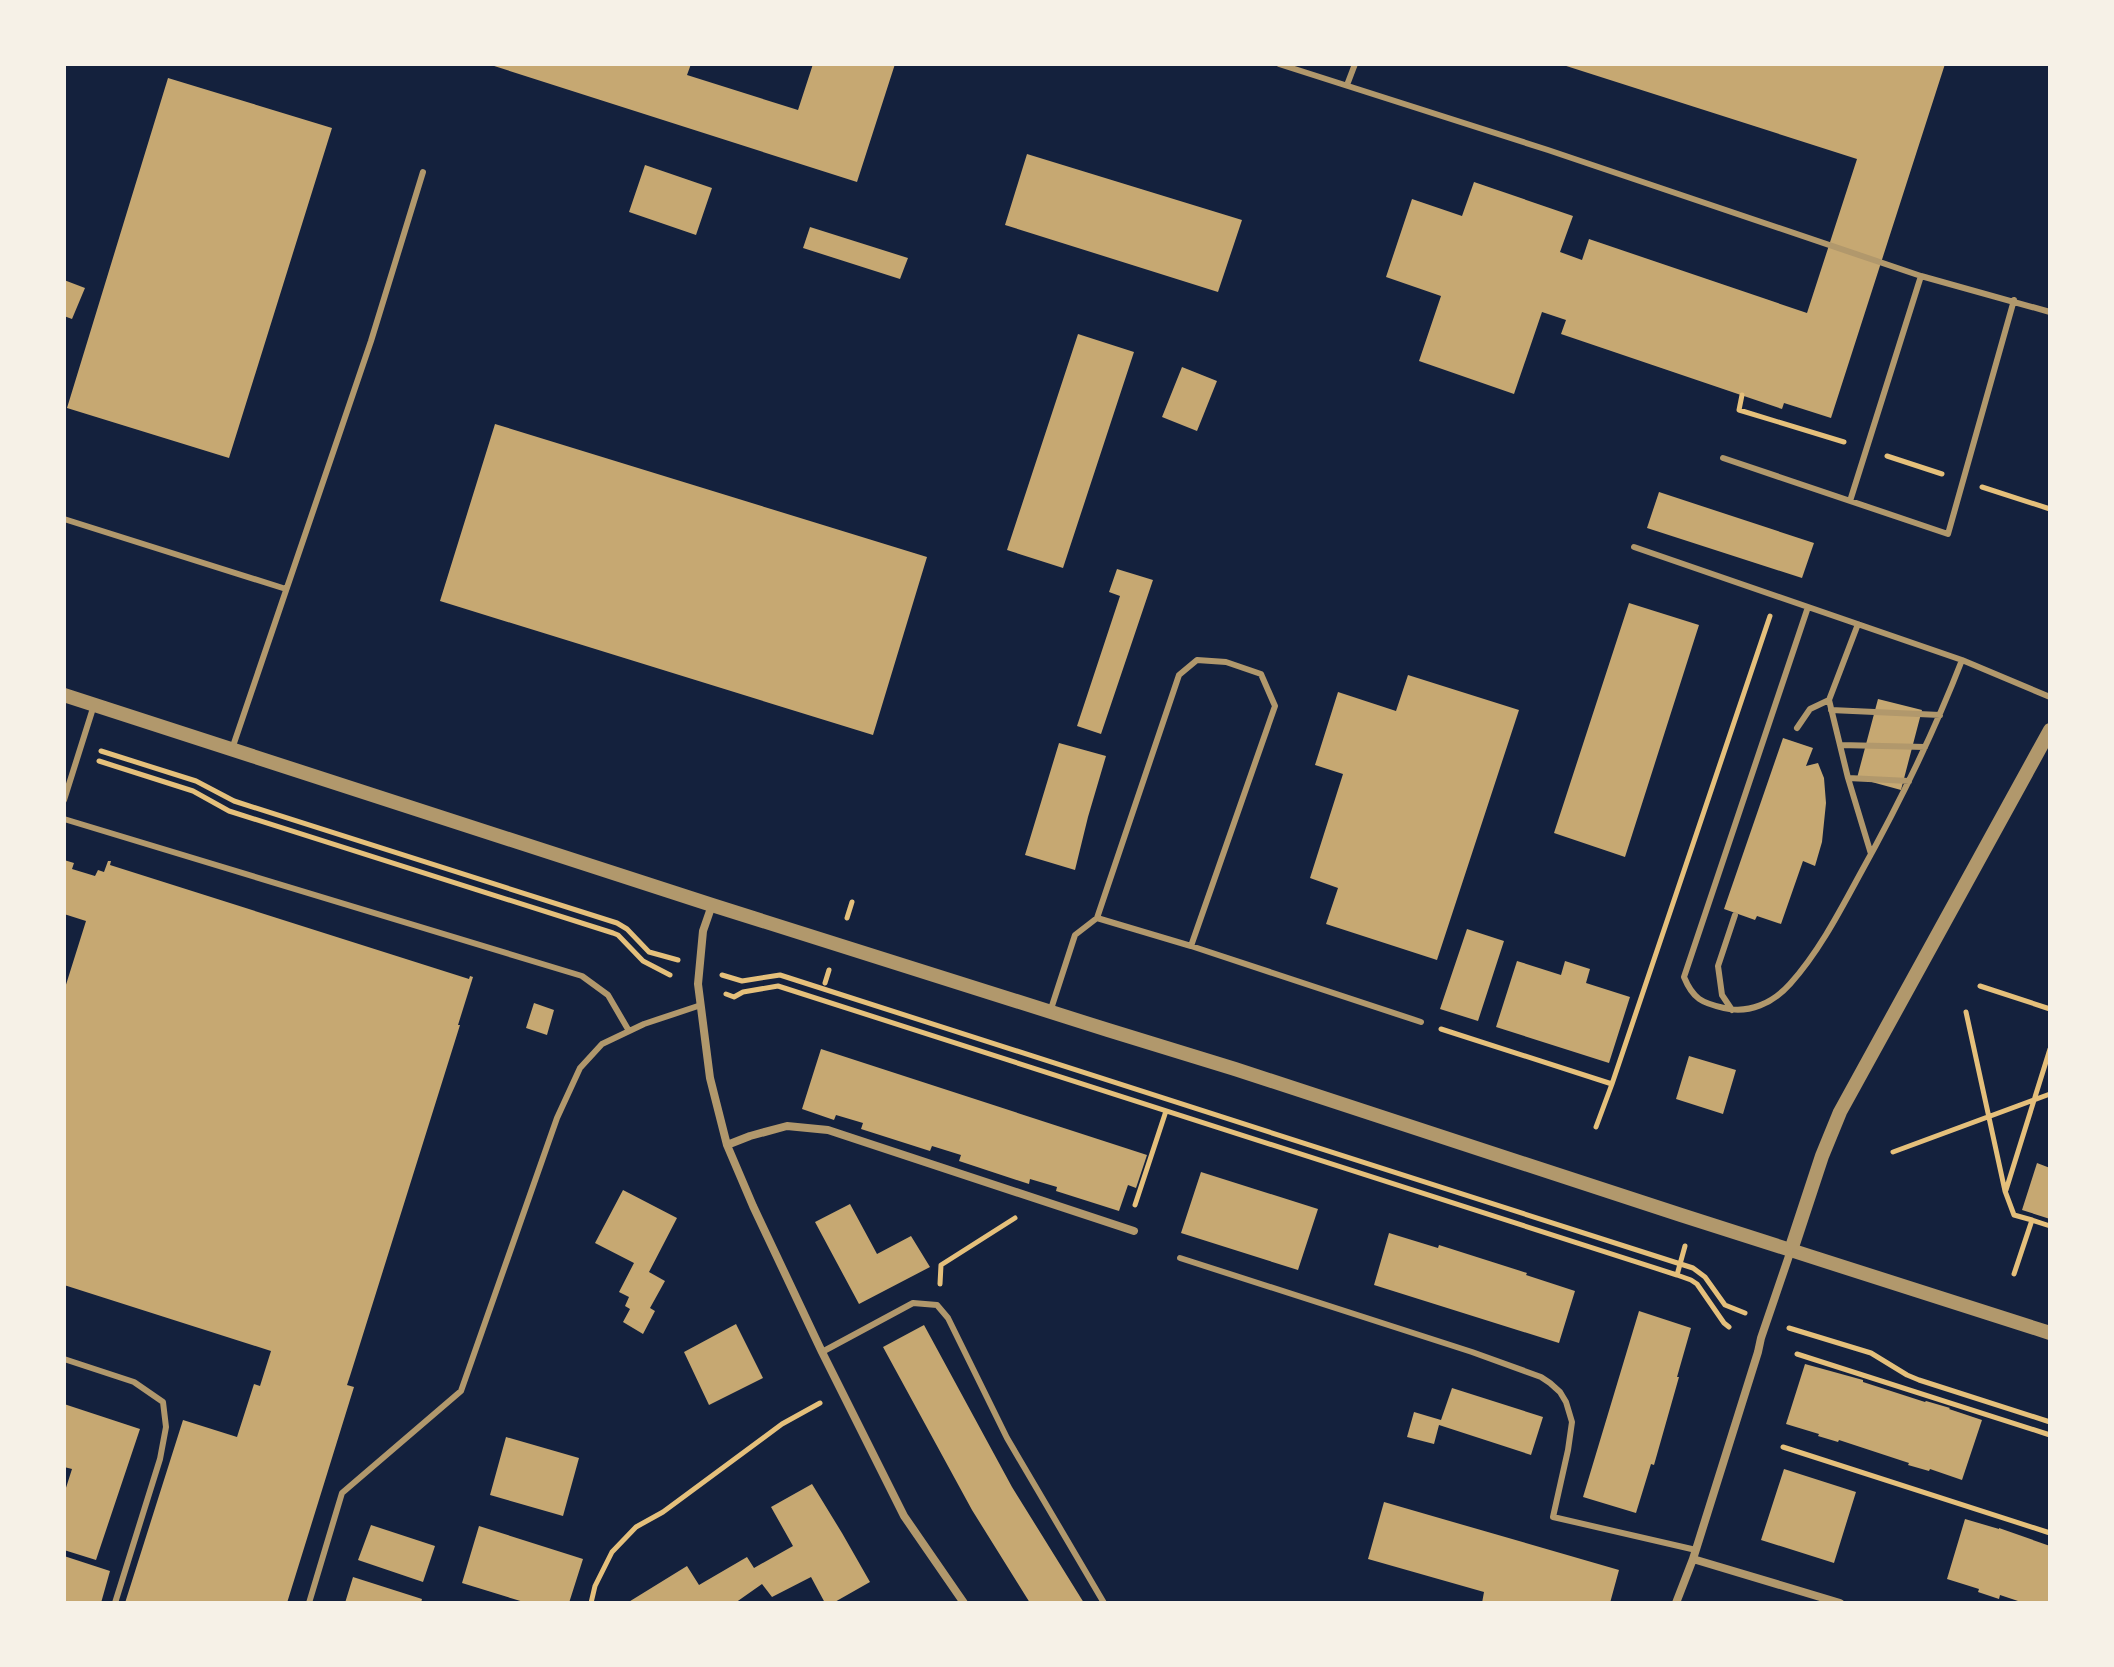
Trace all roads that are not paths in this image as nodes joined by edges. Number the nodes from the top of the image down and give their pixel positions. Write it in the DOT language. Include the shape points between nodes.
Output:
graph roads {
  1 [pos="1279,64"];
  2 [pos="1355,64"];
  3 [pos="1347,85"];
  4 [pos="423,172"];
  5 [pos="1921,276"];
  6 [pos="2014,300"];
  7 [pos="2050,312"];
  8 [pos="1723,458"];
  9 [pos="1850,501"];
  10 [pos="64,519"];
  11 [pos="1634,547"];
  12 [pos="286,589"];
  13 [pos="1808,607"];
  14 [pos="1858,624"];
  15 [pos="1962,660"];
  16 [pos="64,695"];
  17 [pos="2050,697"];
  18 [pos="1829,700"];
  19 [pos="94,705"];
  20 [pos="1831,710"];
  21 [pos="1940,715"];
  22 [pos="1797,728"];
  23 [pos="2050,730"];
  24 [pos="1840,745"];
  25 [pos="1925,747"];
  26 [pos="232,750"];
  27 [pos="1848,778"];
  28 [pos="1909,781"];
  29 [pos="64,800"];
  30 [pos="64,819"];
  31 [pos="1871,854"];
  32 [pos="712,905"];
  33 [pos="1735,915"];
  34 [pos="1097,918"];
  35 [pos="1191,946"];
  36 [pos="701,1005"];
  37 [pos="1732,1010"];
  38 [pos="1050,1012"];
  39 [pos="1421,1022"];
  40 [pos="629,1031"];
  41 [pos="727,1145"];
  42 [pos="1131,1230"];
  43 [pos="1791,1250"];
  44 [pos="1180,1258"];
  45 [pos="2050,1333"];
  46 [pos="822,1352"];
  47 [pos="64,1359"];
  48 [pos="1694,1555"];
  49 [pos="115,1603"];
  50 [pos="309,1603"];
  51 [pos="964,1603"];
  52 [pos="1104,1603"];
  53 [pos="1676,1603"];
  54 [pos="1840,1603"];
  1 -- 3 [label="lane"];
  2 -- 3 [label="lane"];
  3 -- 5 [label="lane"];
  4 -- 12 [label="lane"];
  5 -- 6 [label="lane"];
  5 -- 9 [label="lane"];
  6 -- 7 [label="lane"];
  6 -- 9 [label="lane" via="1948,534"];
  8 -- 9 [label="lane"];
  10 -- 12 [label="lane"];
  11 -- 13 [label="lane"];
  12 -- 26 [label="lane"];
  13 -- 14 [label="lane"];
  13 -- 37 [label="lane" via="1684,977 1690,992 1706,1004"];
  14 -- 15 [label="lane"];
  14 -- 18 [label="lane"];
  15 -- 17 [label="lane"];
  15 -- 21 [label="lane"];
  16 -- 19 [label="street"];
  18 -- 20 [label="lane"];
  18 -- 22 [label="lane" via="1810,709"];
  19 -- 26 [label="street"];
  19 -- 29 [label="lane"];
  20 -- 21 [label="lane"];
  20 -- 24 [label="lane"];
  21 -- 25 [label="lane"];
  23 -- 43 [label="street" via="1840,1112"];
  24 -- 25 [label="lane"];
  24 -- 27 [label="lane"];
  25 -- 28 [label="lane"];
  26 -- 32 [label="street"];
  27 -- 28 [label="lane"];
  27 -- 31 [label="lane"];
  28 -- 31 [label="lane"];
  30 -- 40 [label="lane" via="582,976 608,995"];
  31 -- 37 [label="lane" via="1832,927 1788,986 1758,1009"];
  32 -- 36 [label="street" via="698,966"];
  32 -- 38 [label="street"];
  33 -- 37 [label="lane" via="1718,966 1722,995"];
  34 -- 35 [label="lane"];
  34 -- 35 [label="lane" via="1179,675 1197,660 1226,662 1261,674 1275,706"];
  34 -- 38 [label="lane" via="1075,935"];
  35 -- 39 [label="lane"];
  36 -- 40 [label="lane"];
  36 -- 41 [label="street" via="712,1090"];
  38 -- 43 [label="street"];
  40 -- 50 [label="lane" via="602,1044 580,1068 557,1118 461,1391 342,1493"];
  41 -- 42 [label="street" via="787,1126 828,1130"];
  41 -- 46 [label="street"];
  43 -- 45 [label="street"];
  43 -- 48 [label="street"];
  44 -- 48 [label="lane" via="1541,1377 1560,1392 1572,1422 1553,1517"];
  46 -- 51 [label="street" via="904,1516"];
  46 -- 52 [label="lane" via="913,1303 937,1305"];
  47 -- 49 [label="lane" via="134,1382 163,1402 166,1427 160,1459"];
  48 -- 53 [label="street"];
  48 -- 54 [label="street"];
}
